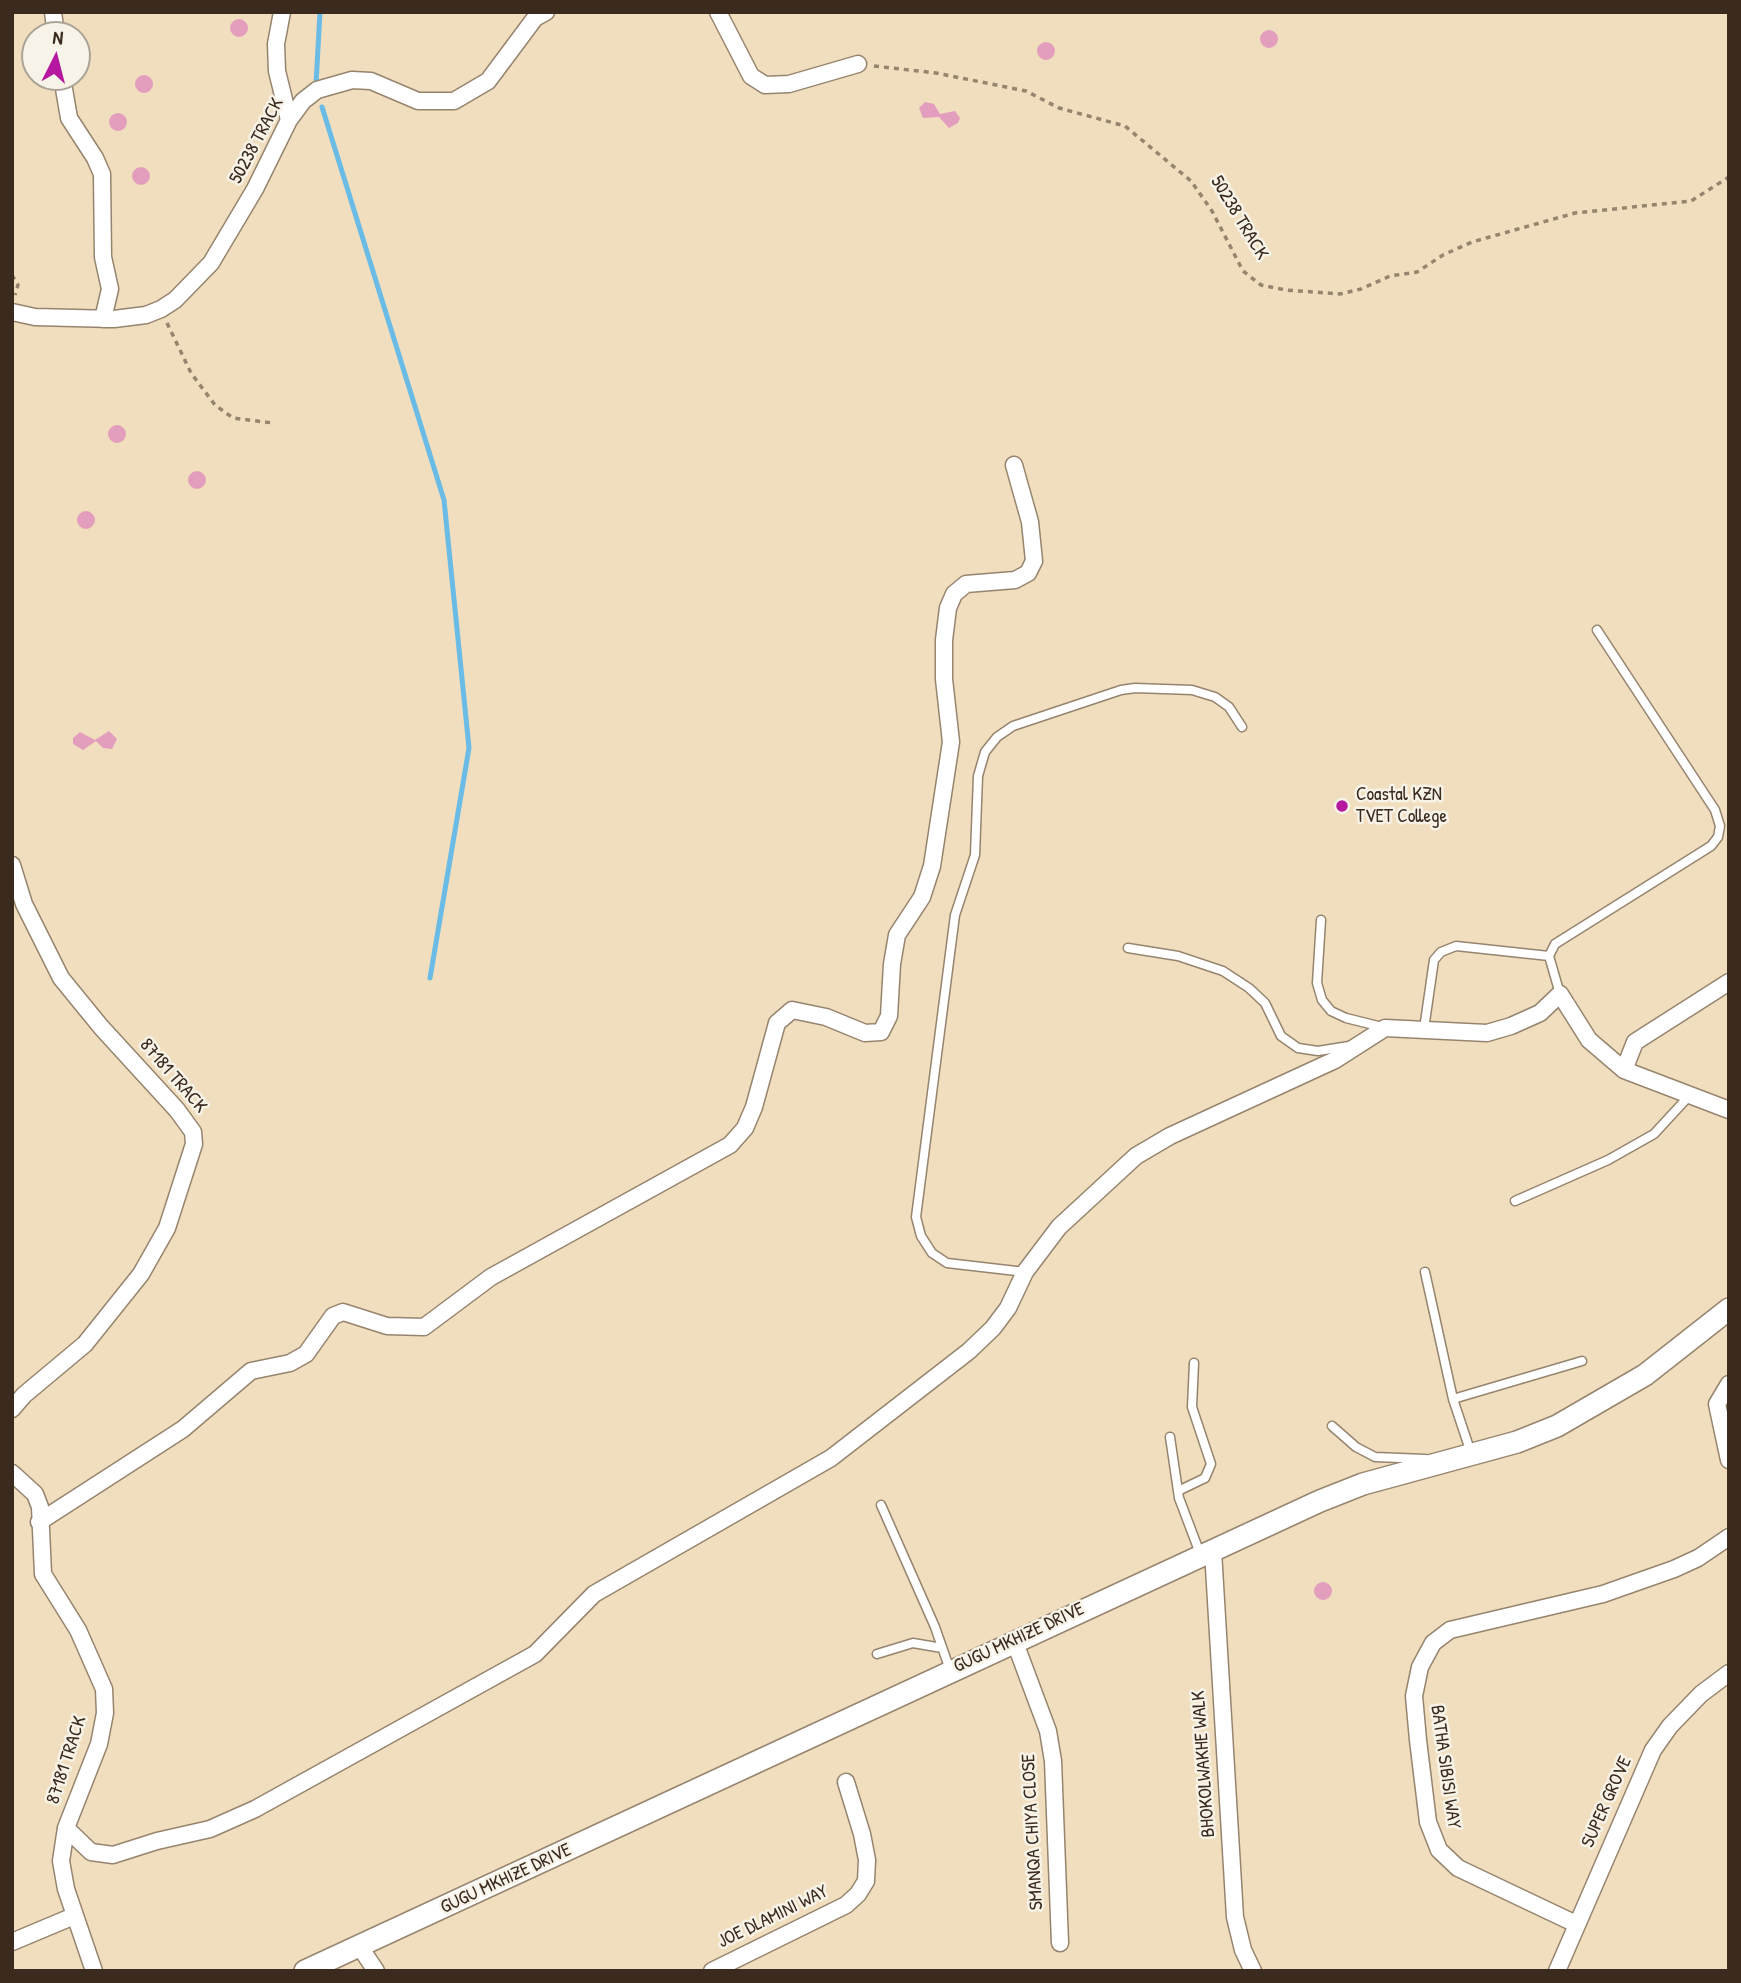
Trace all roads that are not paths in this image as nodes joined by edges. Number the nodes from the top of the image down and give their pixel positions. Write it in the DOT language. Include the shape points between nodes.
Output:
graph roads {
  1 [pos="282,12"];
  2 [pos="546,12"];
  3 [pos="718,12"];
  4 [pos="858,64"];
  5 [pos="64,91"];
  6 [pos="289,120"];
  7 [pos="14,304"];
  8 [pos="103,319"];
  9 [pos="1014,466"];
  10 [pos="1597,630"];
  11 [pos="1242,727"];
  12 [pos="12,865"];
  13 [pos="1321,920"];
  14 [pos="1128,948"];
  15 [pos="1549,956"];
  16 [pos="1729,982"];
  17 [pos="1560,994"];
  18 [pos="1385,1028"];
  19 [pos="1424,1029"];
  20 [pos="1359,1045"];
  21 [pos="1624,1069"];
  22 [pos="1690,1095"];
  23 [pos="1729,1110"];
  24 [pos="1515,1201"];
  25 [pos="1025,1272"];
  26 [pos="1425,1272"];
  27 [pos="1729,1309"];
  28 [pos="1582,1361"];
  29 [pos="1194,1363"];
  30 [pos="1729,1384"];
  31 [pos="1453,1399"];
  32 [pos="12,1409"];
  33 [pos="1332,1426"];
  34 [pos="1170,1437"];
  35 [pos="1472,1455"];
  36 [pos="1729,1460"];
  37 [pos="1437,1465"];
  38 [pos="12,1473"];
  39 [pos="1178,1491"];
  40 [pos="881,1505"];
  41 [pos="39,1522"];
  42 [pos="1729,1537"];
  43 [pos="1207,1553"];
  44 [pos="1014,1640"];
  45 [pos="942,1648"];
  46 [pos="877,1654"];
  47 [pos="950,1670"];
  48 [pos="1729,1673"];
  49 [pos="846,1782"];
  50 [pos="66,1828"];
  51 [pos="74,1916"];
  52 [pos="1576,1924"];
  53 [pos="12,1942"];
  54 [pos="1060,1943"];
  55 [pos="360,1947"];
  56 [pos="94,1971"];
  57 [pos="305,1971"];
  58 [pos="376,1971"];
  59 [pos="712,1971"];
  60 [pos="1253,1971"];
  61 [pos="1557,1971"];
  1 -- 6 [label="street" via="277,71"];
  2 -- 6 [label="street, 50238 TRACK" via="536,18 488,81 471,94 454,101 418,101 371,81 352,80 317,90"];
  3 -- 4 [label="street" via="751,76 765,85 789,84"];
  5 -- 8 [label="street" via="69,118 102,174 103,257 110,289"];
  6 -- 8 [label="street, 50238 TRACK" via="211,263 156,311"];
  7 -- 8 [label="street, 50238 TRACK" via="35,317"];
  9 -- 41 [label="street" via="1030,522 1034,561 1028,573 1015,580 966,584 954,594 948,608 944,653 951,741 932,866 922,897 897,935 889,1016 881,1032 865,1033 826,1017 792,1010 778,1023 754,1107 745,1128 730,1145 491,1277 424,1327 387,1326 343,1312 333,1317 306,1354 290,1363 251,1371 183,1429"];
  10 -- 15 [label="lane" via="1715,810 1720,826 1711,846 1565,936"];
  11 -- 25 [label="lane" via="1229,707 1215,697 1192,690 1128,689 1013,726 985,752 978,776 975,855 955,915 916,1217 932,1253 947,1263"];
  12 -- 32 [label="street, 87181 TRACK" via="35,928 61,978 177,1110 193,1132 194,1144 167,1228 141,1274 85,1344"];
  13 -- 18 [label="lane" via="1317,983 1322,1000 1346,1018"];
  14 -- 20 [label="lane" via="1178,956 1223,971 1265,1003 1281,1036 1298,1048 1318,1051"];
  15 -- 17 [label="lane"];
  15 -- 19 [label="lane" via="1456,946 1441,952 1432,969"];
  16 -- 21 [label="street" via="1635,1042"];
  17 -- 19 [label="street" via="1540,1013 1499,1030 1456,1033"];
  17 -- 21 [label="street" via="1589,1040"];
  18 -- 19 [label="street"];
  18 -- 20 [label="street"];
  20 -- 25 [label="street" via="1136,1156 1084,1201"];
  21 -- 22 [label="street"];
  22 -- 23 [label="street"];
  22 -- 24 [label="lane" via="1654,1134"];
  25 -- 50 [label="street" via="1008,1308 969,1351 831,1458 594,1594 534,1654 236,1819 113,1855 91,1852"];
  26 -- 31 [label="lane"];
  27 -- 35 [label="street, GUGU MKHIZE DRIVE" via="1645,1375 1596,1406 1557,1426"];
  28 -- 31 [label="lane"];
  29 -- 39 [label="lane" via="1192,1407 1211,1464 1205,1478"];
  30 -- 36 [label="street" via="1717,1404"];
  31 -- 35 [label="lane"];
  33 -- 37 [label="lane" via="1375,1457 1429,1460"];
  34 -- 39 [label="lane"];
  35 -- 37 [label="street, GUGU MKHIZE DRIVE"];
  37 -- 43 [label="street, GUGU MKHIZE DRIVE" via="1320,1501"];
  38 -- 41 [label="street, 87181 TRACK" via="35,1494"];
  39 -- 43 [label="lane"];
  40 -- 45 [label="lane"];
  41 -- 50 [label="street, 87181 TRACK" via="43,1574 78,1630 104,1689 99,1744"];
  42 -- 52 [label="street, BATHA SIBISI WAY" via="1674,1569 1603,1594 1450,1630 1433,1643 1420,1667 1414,1696 1418,1740 1428,1822 1439,1850 1458,1868"];
  43 -- 44 [label="street, GUGU MKHIZE DRIVE"];
  43 -- 60 [label="street, BHOKOLWAKHE WALK" via="1235,1917 1242,1950"];
  44 -- 47 [label="street, GUGU MKHIZE DRIVE"];
  44 -- 54 [label="street, SMANQA CHIYA CLOSE" via="1048,1731 1053,1761"];
  45 -- 46 [label="lane" via="913,1643"];
  45 -- 47 [label="lane"];
  47 -- 55 [label="street, GUGU MKHIZE DRIVE"];
  48 -- 52 [label="street, SUPER GROVE" via="1701,1694 1653,1750"];
  49 -- 59 [label="street, JOE DLAMINI WAY" via="866,1860 866,1881 858,1894 846,1905"];
  50 -- 51 [label="street, 87181 TRACK" via="61,1861"];
  51 -- 53 [label="street"];
  51 -- 56 [label="street, 87181 TRACK"];
  52 -- 61 [label="street, SUPER GROVE"];
  55 -- 57 [label="street, GUGU MKHIZE DRIVE"];
  55 -- 58 [label="street"];
}
